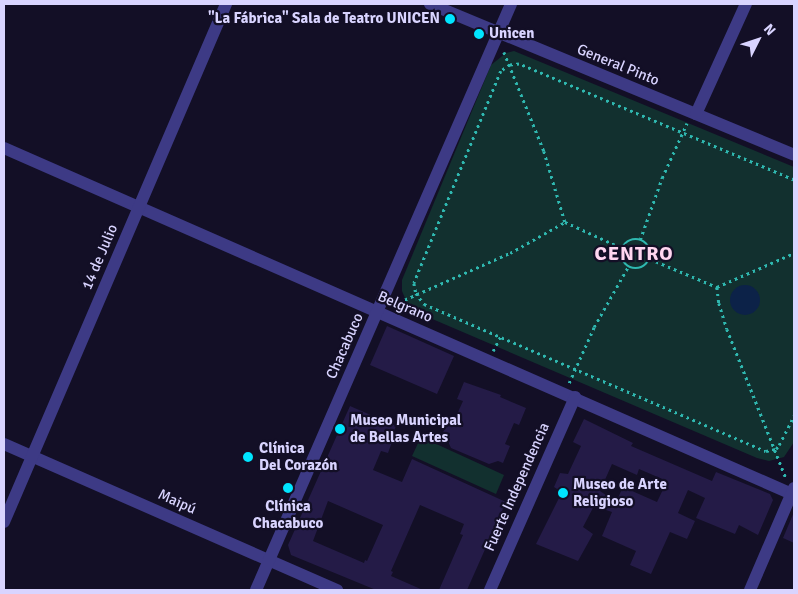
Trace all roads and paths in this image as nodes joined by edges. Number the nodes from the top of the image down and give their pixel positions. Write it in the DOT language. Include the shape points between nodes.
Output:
graph roads {
  1 [pos="226,4"];
  2 [pos="430,4"];
  3 [pos="511,4"];
  4 [pos="746,4"];
  5 [pos="498,34"];
  6 [pos="508,66"];
  7 [pos="694,113"];
  8 [pos="682,133"];
  9 [pos="4,148"];
  10 [pos="794,155"];
  11 [pos="794,180"];
  12 [pos="138,207"];
  13 [pos="565,222"];
  14 [pos="640,240"];
  15 [pos="622,248"];
  16 [pos="794,253"];
  17 [pos="650,260"];
  18 [pos="628,267"];
  19 [pos="717,287"];
  20 [pos="416,293"];
  21 [pos="378,312"];
  22 [pos="500,337"];
  23 [pos="489,360"];
  24 [pos="575,369"];
  25 [pos="570,395"];
  26 [pos="794,415"];
  27 [pos="4,444"];
  28 [pos="776,449"];
  29 [pos="33,457"];
  30 [pos="793,492"];
  31 [pos="4,522"];
  32 [pos="269,560"];
  33 [pos="256,590"];
  34 [pos="337,590"];
  35 [pos="490,590"];
  36 [pos="750,590"];
  1 -- 12 [label="street, 14 de Julio"];
  2 -- 5 [label="street, General Pinto"];
  3 -- 5 [label="street, Chacabuco"];
  4 -- 7 [label="street"];
  5 -- 6 [label="path"];
  5 -- 7 [label="street, General Pinto"];
  5 -- 21 [label="street, Chacabuco"];
  6 -- 8 [label="path" via="519,64"];
  6 -- 13 [label="path" via="544,151"];
  6 -- 20 [label="path" via="501,71 414,283"];
  7 -- 8 [label="path"];
  7 -- 10 [label="street, General Pinto"];
  8 -- 11 [label="path"];
  8 -- 14 [label="path"];
  9 -- 12 [label="street, Belgrano"];
  12 -- 21 [label="street, Belgrano"];
  12 -- 29 [label="street, 14 de Julio"];
  13 -- 15 [label="path"];
  13 -- 20 [label="path" via="510,253"];
  14 -- 15 [label="path" via="631,240"];
  14 -- 17 [label="path" via="648,246"];
  15 -- 18 [label="path" via="622,259"];
  16 -- 19 [label="path"];
  17 -- 18 [label="path" via="642,268"];
  17 -- 19 [label="path"];
  18 -- 24 [label="path" via="594,326"];
  19 -- 28 [label="path" via="727,328"];
  20 -- 21 [label="path"];
  20 -- 22 [label="path" via="424,304"];
  21 -- 23 [label="street, Belgrano"];
  21 -- 32 [label="street, Chacabuco"];
  22 -- 23 [label="path"];
  22 -- 24 [label="path"];
  23 -- 25 [label="street, Belgrano"];
  24 -- 25 [label="path"];
  24 -- 28 [label="path" via="766,451"];
  25 -- 30 [label="street, Belgrano"];
  25 -- 35 [label="street, Fuerte Independencia"];
  26 -- 28 [label="path"];
  27 -- 29 [label="street, Maipú"];
  28 -- 30 [label="path"];
  29 -- 31 [label="street, 14 de Julio"];
  29 -- 32 [label="street, Maipú"];
  30 -- 36 [label="street"];
  32 -- 33 [label="street, Chacabuco"];
  32 -- 34 [label="street, Maipú"];
}
